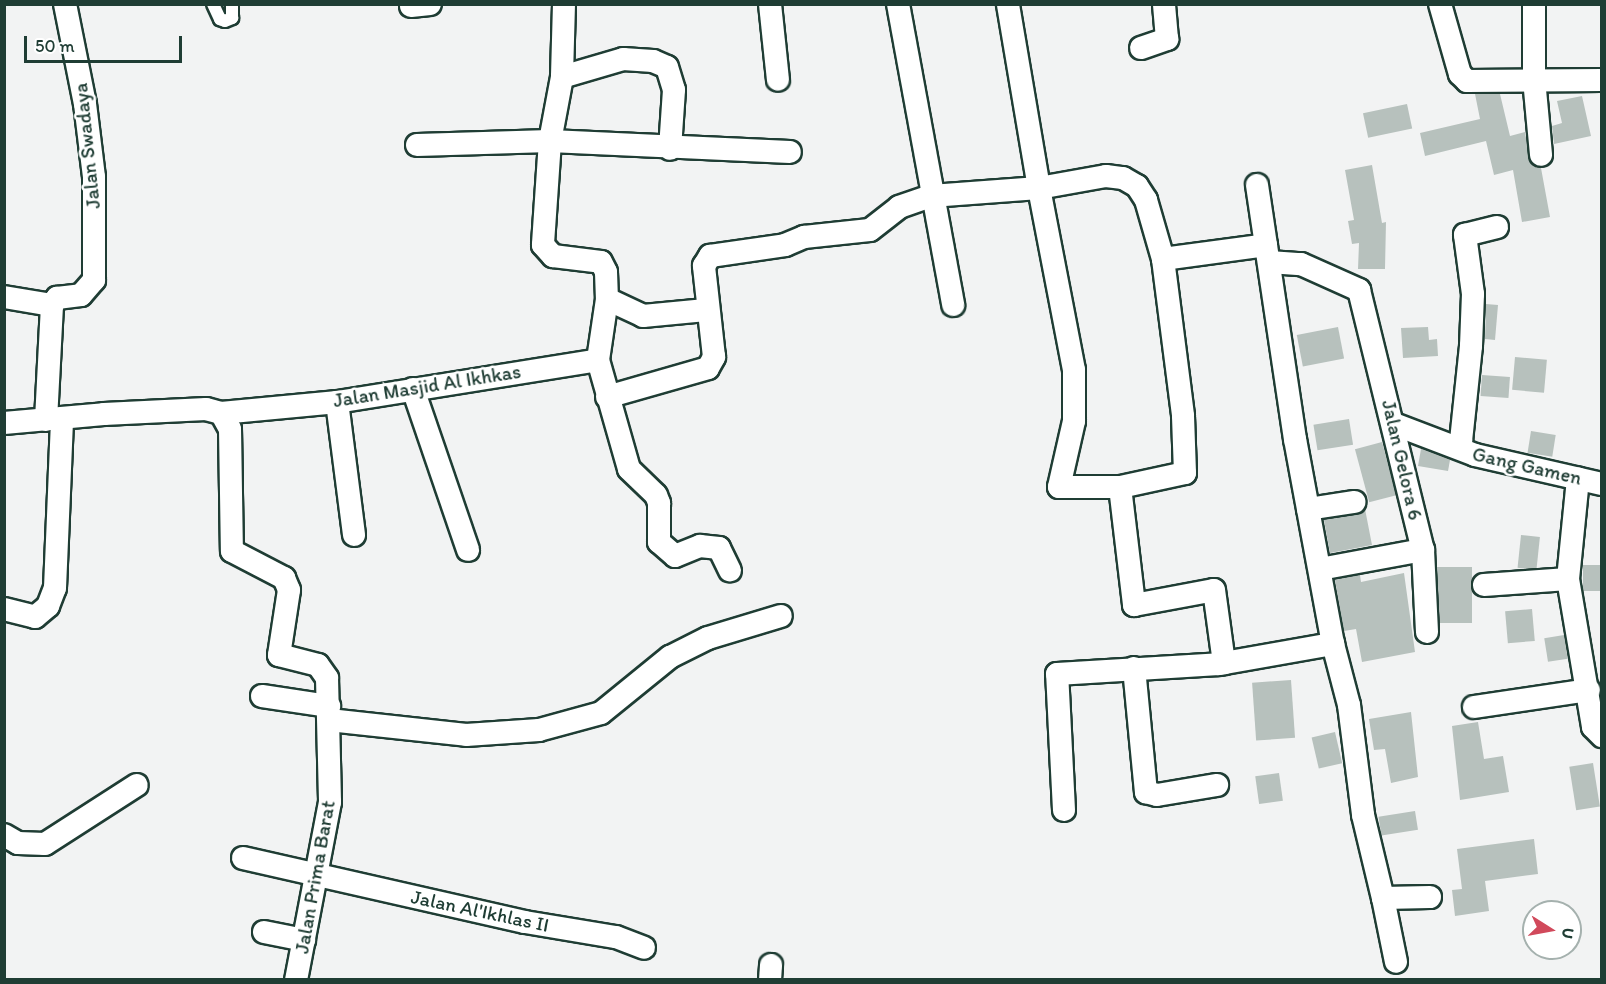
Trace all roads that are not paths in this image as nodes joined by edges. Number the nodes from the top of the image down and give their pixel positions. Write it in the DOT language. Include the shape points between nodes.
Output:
graph roads {
  1 [pos="65,4"];
  2 [pos="213,4"];
  3 [pos="232,4"];
  4 [pos="564,4"];
  5 [pos="770,4"];
  6 [pos="897,4"];
  7 [pos="1008,4"];
  8 [pos="1164,4"];
  9 [pos="1440,4"];
  10 [pos="1534,4"];
  11 [pos="1142,48"];
  12 [pos="562,77"];
  13 [pos="1534,79"];
  14 [pos="778,80"];
  15 [pos="1602,80"];
  16 [pos="550,141"];
  17 [pos="417,145"];
  18 [pos="670,149"];
  19 [pos="790,152"];
  20 [pos="1541,155"];
  21 [pos="1257,185"];
  22 [pos="1039,188"];
  23 [pos="931,196"];
  24 [pos="1497,227"];
  25 [pos="1267,253"];
  26 [pos="1163,259"];
  27 [pos="4,297"];
  28 [pos="607,299"];
  29 [pos="52,305"];
  30 [pos="953,305"];
  31 [pos="706,310"];
  32 [pos="598,360"];
  33 [pos="412,389"];
  34 [pos="608,397"];
  35 [pos="337,402"];
  36 [pos="221,413"];
  37 [pos="54,419"];
  38 [pos="4,423"];
  39 [pos="1394,424"];
  40 [pos="1454,446"];
  41 [pos="1578,478"];
  42 [pos="1602,484"];
  43 [pos="1120,487"];
  44 [pos="1354,502"];
  45 [pos="1308,509"];
  46 [pos="354,535"];
  47 [pos="468,550"];
  48 [pos="1423,550"];
  49 [pos="1320,569"];
  50 [pos="730,571"];
  51 [pos="1568,579"];
  52 [pos="1484,585"];
  53 [pos="4,609"];
  54 [pos="781,616"];
  55 [pos="1427,632"];
  56 [pos="1334,645"];
  57 [pos="1224,663"];
  58 [pos="1134,668"];
  59 [pos="1589,690"];
  60 [pos="262,696"];
  61 [pos="1474,707"];
  62 [pos="329,713"];
  63 [pos="1602,736"];
  64 [pos="137,785"];
  65 [pos="1217,785"];
  66 [pos="1065,810"];
  67 [pos="4,835"];
  68 [pos="243,858"];
  69 [pos="315,875"];
  70 [pos="1430,897"];
  71 [pos="1383,898"];
  72 [pos="264,932"];
  73 [pos="304,940"];
  74 [pos="644,948"];
  75 [pos="1396,962"];
  76 [pos="296,980"];
  1 -- 29 [label="street, Jalan Swadaya" via="86,104 94,177 94,280 81,295 57,298"];
  2 -- 3 [label="lane" via="225,21 232,18"];
  4 -- 12 [label="street"];
  5 -- 14 [label="street"];
  6 -- 23 [label="street"];
  7 -- 22 [label="street"];
  8 -- 11 [label="street" via="1167,39"];
  9 -- 13 [label="street" via="1463,78"];
  10 -- 13 [label="street"];
  12 -- 16 [label="street"];
  12 -- 18 [label="street" via="623,59 654,61 667,67 674,90"];
  13 -- 15 [label="street"];
  13 -- 20 [label="street"];
  16 -- 17 [label="street"];
  16 -- 18 [label="street"];
  16 -- 28 [label="street" via="543,245 554,256 601,262 606,272"];
  18 -- 19 [label="street"];
  21 -- 25 [label="street"];
  22 -- 23 [label="street"];
  22 -- 26 [label="street" via="1106,176 1137,186 1146,200"];
  22 -- 43 [label="street" via="1074,370 1074,421 1059,487"];
  23 -- 30 [label="street"];
  23 -- 31 [label="street" via="899,207 870,230 804,237 785,245 711,256 704,266"];
  24 -- 40 [label="street" via="1465,236 1473,294 1471,346 1461,441"];
  25 -- 26 [label="street"];
  25 -- 39 [label="street, Jalan Gelora 6" via="1359,290"];
  25 -- 45 [label="street"];
  26 -- 43 [label="street" via="1183,416 1185,473"];
  27 -- 29 [label="street"];
  28 -- 31 [label="street" via="643,316"];
  28 -- 32 [label="street"];
  29 -- 37 [label="street"];
  31 -- 34 [label="street" via="714,357 708,368"];
  32 -- 33 [label="street, Jalan Masjid Al Ikhkas"];
  32 -- 34 [label="street"];
  33 -- 35 [label="street, Jalan Masjid Al Ikhkas"];
  33 -- 47 [label="street"];
  34 -- 50 [label="street" via="629,470 656,495 659,503 659,542 675,556 700,546 719,548"];
  35 -- 36 [label="street, Jalan Masjid Al Ikhkas"];
  35 -- 46 [label="street"];
  36 -- 37 [label="street, Jalan Masjid Al Ikhkas" via="206,409"];
  36 -- 62 [label="street, Jalan Prima Barat" via="230,429 232,551 274,571 288,585 279,655 318,665 326,671"];
  37 -- 38 [label="street, Jalan Masjid Al Ikhkas"];
  37 -- 53 [label="street" via="55,588 48,606 35,617"];
  39 -- 40 [label="street, Gang Gamen"];
  39 -- 48 [label="street, Jalan Gelora 6"];
  40 -- 41 [label="street, Gang Gamen" via="1475,455"];
  41 -- 42 [label="street, Gang Gamen"];
  41 -- 51 [label="street"];
  43 -- 57 [label="street" via="1134,605 1214,590"];
  44 -- 45 [label="street"];
  45 -- 49 [label="street"];
  48 -- 49 [label="street"];
  48 -- 55 [label="street, Jalan Gelora 6"];
  49 -- 56 [label="street"];
  51 -- 52 [label="street"];
  51 -- 59 [label="street"];
  54 -- 62 [label="street" via="708,638 670,657 601,713 539,730 466,735"];
  56 -- 57 [label="street"];
  56 -- 71 [label="street" via="1349,705 1363,815"];
  57 -- 58 [label="street"];
  58 -- 65 [label="street" via="1146,792 1157,795"];
  58 -- 66 [label="street" via="1058,674"];
  59 -- 61 [label="street"];
  59 -- 63 [label="street" via="1593,727"];
  60 -- 62 [label="street"];
  62 -- 69 [label="street, Jalan Prima Barat" via="330,802"];
  64 -- 67 [label="street" via="45,844 18,843"];
  68 -- 69 [label="street, Jalan Al'Ikhlas II"];
  69 -- 73 [label="street, Jalan Prima Barat"];
  69 -- 74 [label="street, Jalan Al'Ikhlas II" via="525,922 616,937"];
  70 -- 71 [label="street"];
  71 -- 75 [label="street"];
  72 -- 73 [label="street"];
  73 -- 76 [label="street, Jalan Prima Barat"];
}
